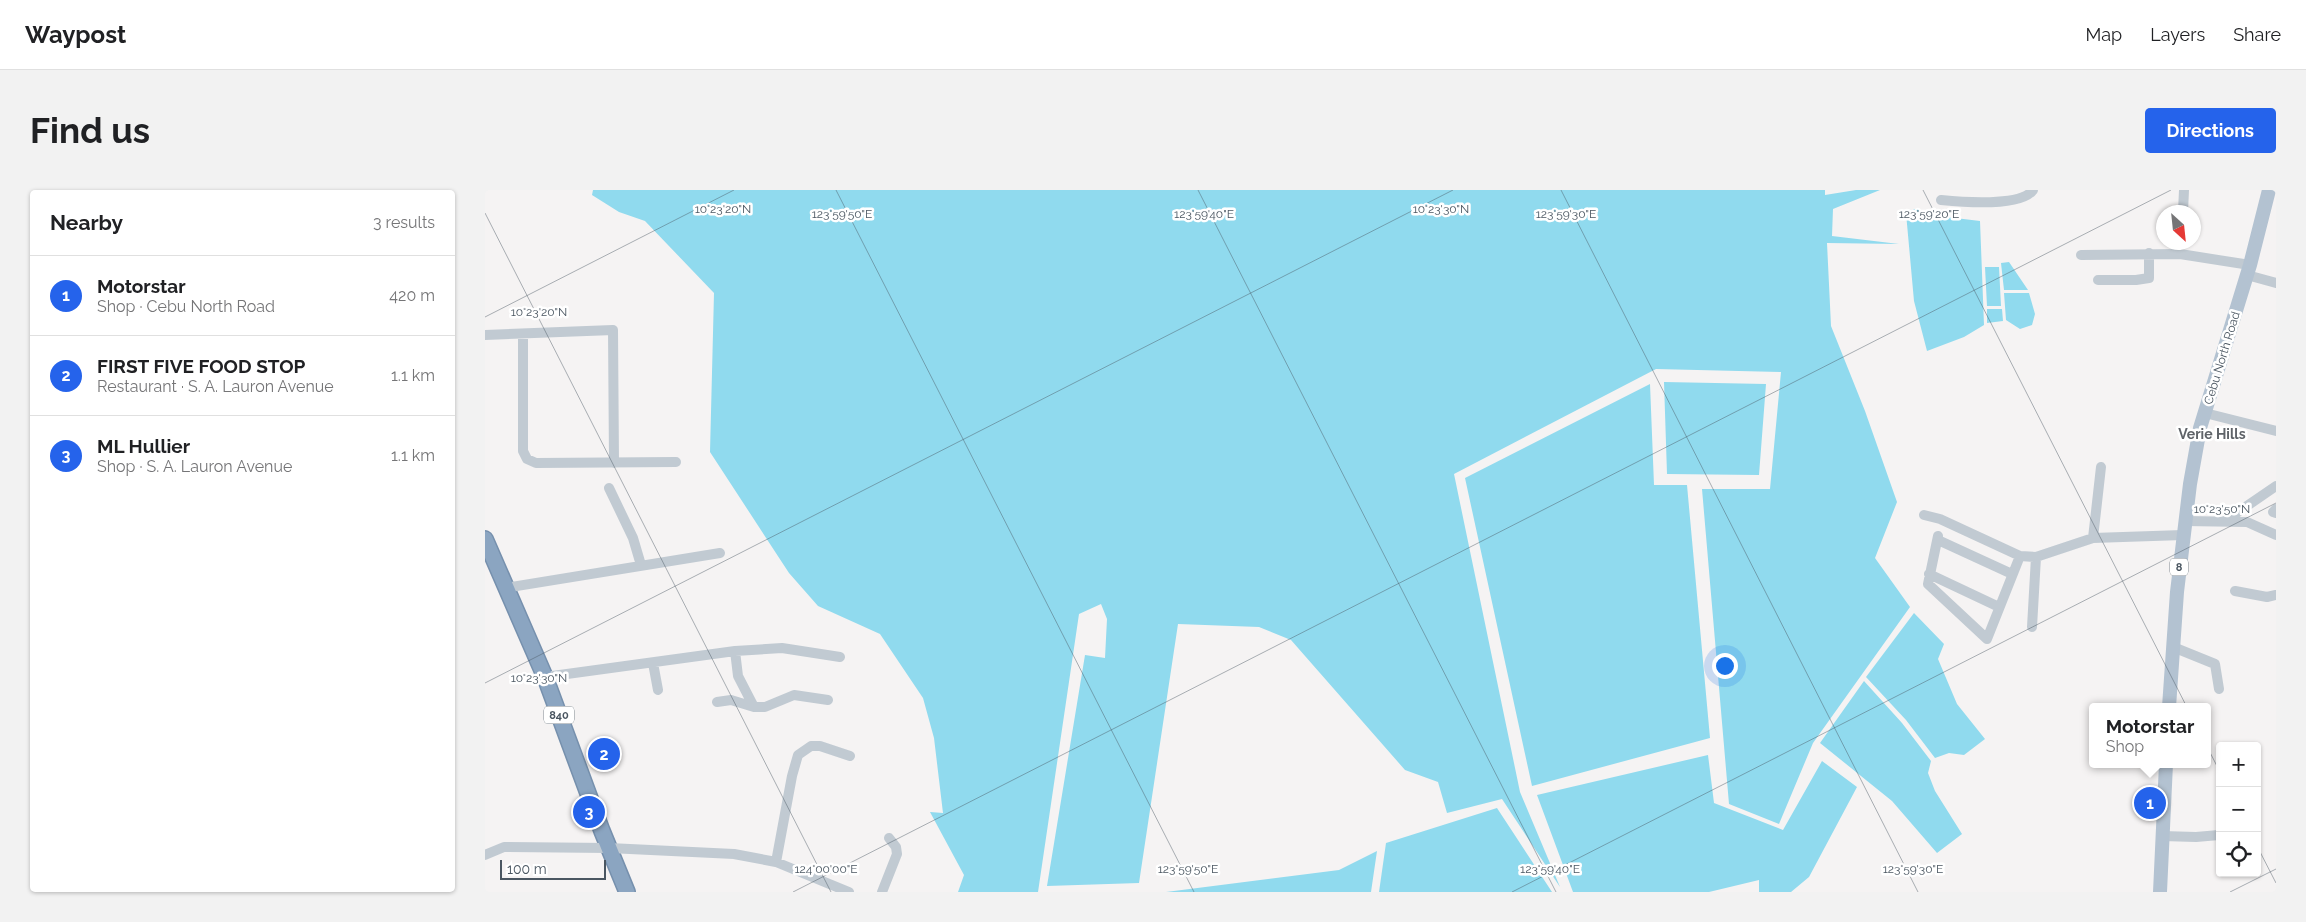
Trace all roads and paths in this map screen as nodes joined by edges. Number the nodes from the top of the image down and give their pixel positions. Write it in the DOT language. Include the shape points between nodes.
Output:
graph roads {
  1 [pos="2033,190"];
  2 [pos="2185,190"];
  3 [pos="2269,190"];
  4 [pos="1941,200"];
  5 [pos="2184,205"];
  6 [pos="2149,253"];
  7 [pos="2081,255"];
  8 [pos="2248,270"];
  9 [pos="2098,280"];
  10 [pos="2276,283"];
  11 [pos="485,335"];
  12 [pos="523,335"];
  13 [pos="2205,413"];
  14 [pos="2276,431"];
  15 [pos="676,462"];
  16 [pos="614,463"];
  17 [pos="2101,468"];
  18 [pos="2276,486"];
  19 [pos="609,488"];
  20 [pos="2276,509"];
  21 [pos="2276,513"];
  22 [pos="1924,515"];
  23 [pos="2223,523"];
  24 [pos="2184,528"];
  25 [pos="2276,535"];
  26 [pos="2093,538"];
  27 [pos="485,539"];
  28 [pos="720,553"];
  29 [pos="2019,556"];
  30 [pos="2036,557"];
  31 [pos="641,565"];
  32 [pos="1929,574"];
  33 [pos="2012,574"];
  34 [pos="505,588"];
  35 [pos="2235,591"];
  36 [pos="2276,596"];
  37 [pos="1999,606"];
  38 [pos="2032,627"];
  39 [pos="2173,647"];
  40 [pos="735,650"];
  41 [pos="840,657"];
  42 [pos="653,663"];
  43 [pos="545,677"];
  44 [pos="2219,689"];
  45 [pos="658,690"];
  46 [pos="828,700"];
  47 [pos="717,702"];
  48 [pos="2169,703"];
  49 [pos="754,707"];
  50 [pos="850,756"];
  51 [pos="2166,768"];
  52 [pos="2216,835"];
  53 [pos="2162,836"];
  54 [pos="889,838"];
  55 [pos="609,848"];
  56 [pos="485,855"];
  57 [pos="776,862"];
  58 [pos="627,892"];
  59 [pos="849,892"];
  60 [pos="882,892"];
  61 [pos="2160,892"];
  1 -- 4 [label="street" via="2023,197 1980,203"];
  2 -- 5 [label="street"];
  3 -- 8 [label="main road, Cebu North Road / 8"];
  6 -- 7 [label="street"];
  6 -- 8 [label="street" via="2180,254"];
  6 -- 9 [label="street" via="2149,278"];
  8 -- 10 [label="street"];
  8 -- 13 [label="main road, Cebu North Road / 8"];
  11 -- 12 [label="street"];
  12 -- 16 [label="street" via="523,451 527,458 536,463"];
  12 -- 16 [label="street" via="613,330"];
  13 -- 14 [label="street"];
  13 -- 24 [label="main road, Cebu North Road / 8"];
  15 -- 16 [label="street"];
  17 -- 26 [label="street"];
  18 -- 23 [label="street"];
  19 -- 31 [label="street" via="633,538"];
  20 -- 21 [label="street" via="2273,512"];
  22 -- 29 [label="street" via="1940,519"];
  23 -- 24 [label="street"];
  23 -- 25 [label="street" via="2247,522"];
  24 -- 26 [label="street"];
  24 -- 39 [label="main road, Cebu North Road / 8"];
  26 -- 30 [label="street"];
  27 -- 34 [label="highway, 840"];
  28 -- 31 [label="street"];
  29 -- 30 [label="street"];
  29 -- 33 [label="street"];
  30 -- 38 [label="street"];
  31 -- 34 [label="street"];
  32 -- 33 [label="street" via="1938,538"];
  32 -- 37 [label="street"];
  32 -- 37 [label="street" via="1928,584 1987,639"];
  33 -- 37 [label="street"];
  34 -- 43 [label="highway, 840"];
  35 -- 36 [label="street"];
  39 -- 44 [label="street" via="2215,664"];
  39 -- 48 [label="main road, Cebu North Road / 8"];
  40 -- 41 [label="street" via="783,648"];
  40 -- 42 [label="street"];
  40 -- 49 [label="street" via="738,676"];
  42 -- 43 [label="street"];
  42 -- 45 [label="street"];
  43 -- 55 [label="highway, 840"];
  46 -- 49 [label="street" via="794,695 765,707"];
  47 -- 49 [label="street" via="731,700"];
  50 -- 57 [label="street" via="820,746 811,746 798,755"];
  51 -- 53 [label="main road"];
  52 -- 53 [label="street"];
  53 -- 61 [label="main road"];
  54 -- 60 [label="street" via="897,854"];
  55 -- 56 [label="street" via="504,847"];
  55 -- 57 [label="street" via="734,854"];
  55 -- 58 [label="highway, 840"];
  57 -- 59 [label="street"];
}
